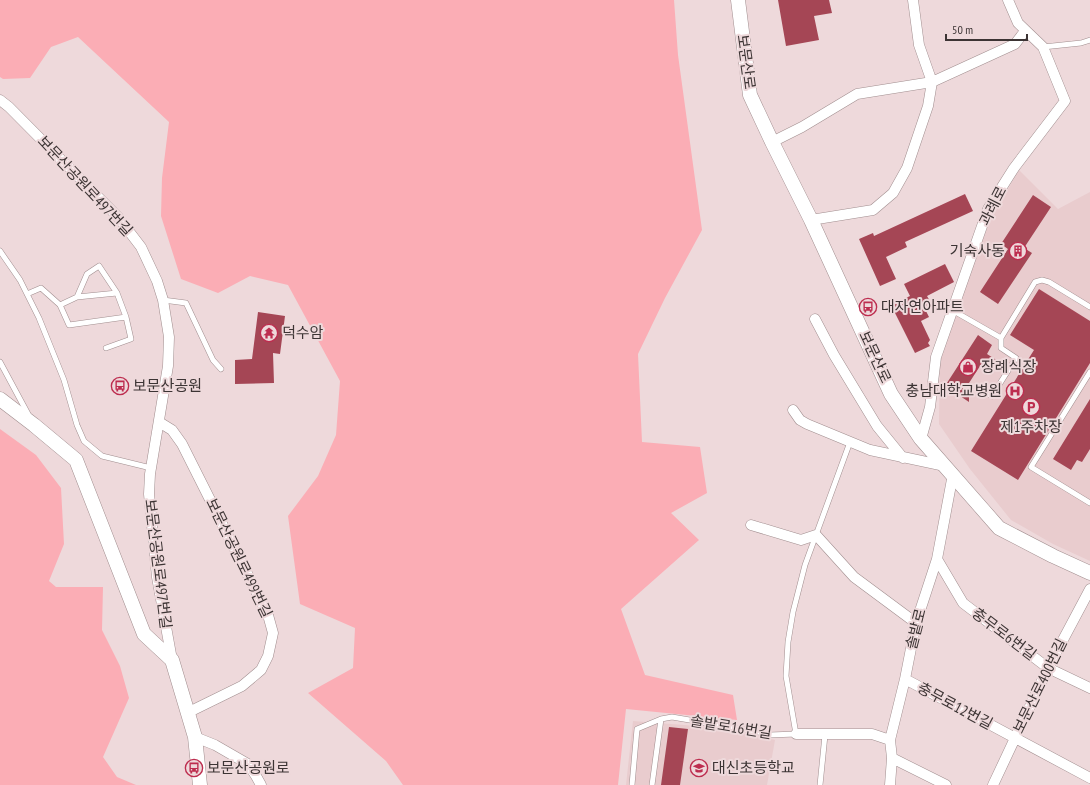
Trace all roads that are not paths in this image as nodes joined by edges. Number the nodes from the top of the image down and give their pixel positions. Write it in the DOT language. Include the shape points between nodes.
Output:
graph roads {
  1 [pos="738,0"];
  2 [pos="913,0"];
  3 [pos="1008,0"];
  4 [pos="1026,31"];
  5 [pos="1090,40"];
  6 [pos="1043,47"];
  7 [pos="932,82"];
  8 [pos="0,100"];
  9 [pos="772,142"];
  10 [pos="811,220"];
  11 [pos="0,252"];
  12 [pos="117,293"];
  13 [pos="27,294"];
  14 [pos="77,298"];
  15 [pos="163,300"];
  16 [pos="60,305"];
  17 [pos="1090,307"];
  18 [pos="952,310"];
  19 [pos="126,317"];
  20 [pos="815,319"];
  21 [pos="1001,338"];
  22 [pos="106,348"];
  23 [pos="0,362"];
  24 [pos="221,369"];
  25 [pos="1090,372"];
  26 [pos="978,388"];
  27 [pos="0,399"];
  28 [pos="793,410"];
  29 [pos="159,422"];
  30 [pos="34,425"];
  31 [pos="921,439"];
  32 [pos="850,442"];
  33 [pos="903,458"];
  34 [pos="151,468"];
  35 [pos="949,470"];
  36 [pos="1090,503"];
  37 [pos="750,526"];
  38 [pos="816,535"];
  39 [pos="937,559"];
  40 [pos="1090,573"];
  41 [pos="1090,589"];
  42 [pos="916,623"];
  43 [pos="172,660"];
  44 [pos="1048,668"];
  45 [pos="905,679"];
  46 [pos="1090,688"];
  47 [pos="187,713"];
  48 [pos="662,719"];
  49 [pos="796,734"];
  50 [pos="825,735"];
  51 [pos="195,737"];
  52 [pos="1015,737"];
  53 [pos="890,740"];
  54 [pos="892,758"];
  55 [pos="1090,778"];
  56 [pos="200,785"];
  57 [pos="261,785"];
  58 [pos="632,785"];
  59 [pos="652,785"];
  60 [pos="820,785"];
  61 [pos="890,785"];
  62 [pos="946,785"];
  63 [pos="993,785"];
  1 -- 9 [label="main road, 보문산로" via="750,95"];
  2 -- 7 [label="street" via="919,45"];
  3 -- 4 [label="street, 과례로" via="1018,23"];
  4 -- 6 [label="street, 과례로"];
  4 -- 7 [label="street" via="1015,44"];
  5 -- 6 [label="lane"];
  6 -- 18 [label="street, 과례로" via="1065,101 1014,168 988,209"];
  7 -- 9 [label="street" via="858,94"];
  7 -- 10 [label="street" via="928,106 907,168 893,193 873,210"];
  8 -- 15 [label="street, 보문산공원로497번길" via="118,217 141,247 157,280"];
  9 -- 10 [label="main road, 보문산로"];
  10 -- 31 [label="main road, 보문산로" via="891,394"];
  11 -- 13 [label="lane"];
  12 -- 14 [label="lane"];
  12 -- 14 [label="lane" via="99,266 87,274"];
  12 -- 19 [label="lane"];
  13 -- 16 [label="lane" via="42,288"];
  13 -- 34 [label="lane" via="64,380 84,441 102,456"];
  14 -- 16 [label="lane"];
  15 -- 24 [label="lane" via="186,303 213,360"];
  15 -- 29 [label="street, 보문산공원로497번길" via="169,337 168,366"];
  16 -- 19 [label="lane" via="69,325"];
  17 -- 21 [label="lane" via="1049,282 1035,282"];
  18 -- 21 [label="lane"];
  18 -- 31 [label="street, 과례로" via="936,357 930,407"];
  19 -- 22 [label="lane" via="131,339"];
  20 -- 33 [label="street" via="878,426"];
  21 -- 26 [label="lane" via="1001,348 1016,358 992,396"];
  23 -- 30 [label="lane"];
  25 -- 36 [label="lane" via="1032,466"];
  27 -- 30 [label="main road"];
  28 -- 32 [label="street" via="800,420"];
  29 -- 34 [label="street, 보문산공원로497번길"];
  29 -- 47 [label="street, 보문산공원로499번길" via="172,430 182,444 268,615 273,633 268,656 261,670 242,686"];
  30 -- 43 [label="main road" via="76,460 144,634"];
  31 -- 35 [label="main road, 보문산로"];
  32 -- 33 [label="street"];
  32 -- 38 [label="lane"];
  33 -- 35 [label="street"];
  34 -- 43 [label="street, 보문산공원로497번길" via="149,494 156,569"];
  35 -- 39 [label="street, 솔밭로"];
  35 -- 40 [label="main road, 보문산로" via="1000,528"];
  37 -- 38 [label="street" via="801,540"];
  38 -- 42 [label="street" via="854,577"];
  38 -- 49 [label="lane" via="805,565 788,642 786,676"];
  39 -- 42 [label="street, 솔밭로"];
  39 -- 44 [label="street, 충무로6번길" via="963,604"];
  41 -- 44 [label="street, 보문산로400번길"];
  42 -- 45 [label="street, 솔밭로"];
  43 -- 47 [label="main road"];
  44 -- 46 [label="street, 충무로6번길"];
  44 -- 52 [label="street, 보문산로400번길"];
  45 -- 52 [label="street, 충무로12번길"];
  45 -- 53 [label="street, 솔밭로"];
  47 -- 51 [label="main road"];
  48 -- 49 [label="lane, 솔밭로16번길" via="672,717 770,735"];
  48 -- 58 [label="lane" via="637,729"];
  48 -- 59 [label="lane"];
  49 -- 50 [label="street, 솔밭로16번길"];
  50 -- 53 [label="street, 솔밭로16번길" via="872,734"];
  50 -- 60 [label="lane"];
  51 -- 56 [label="main road"];
  51 -- 57 [label="street" via="248,764"];
  52 -- 55 [label="street, 충무로12번길"];
  52 -- 63 [label="street, 보문산로400번길"];
  53 -- 54 [label="street, 솔밭로"];
  54 -- 61 [label="street, 솔밭로"];
  54 -- 62 [label="street"];
}
